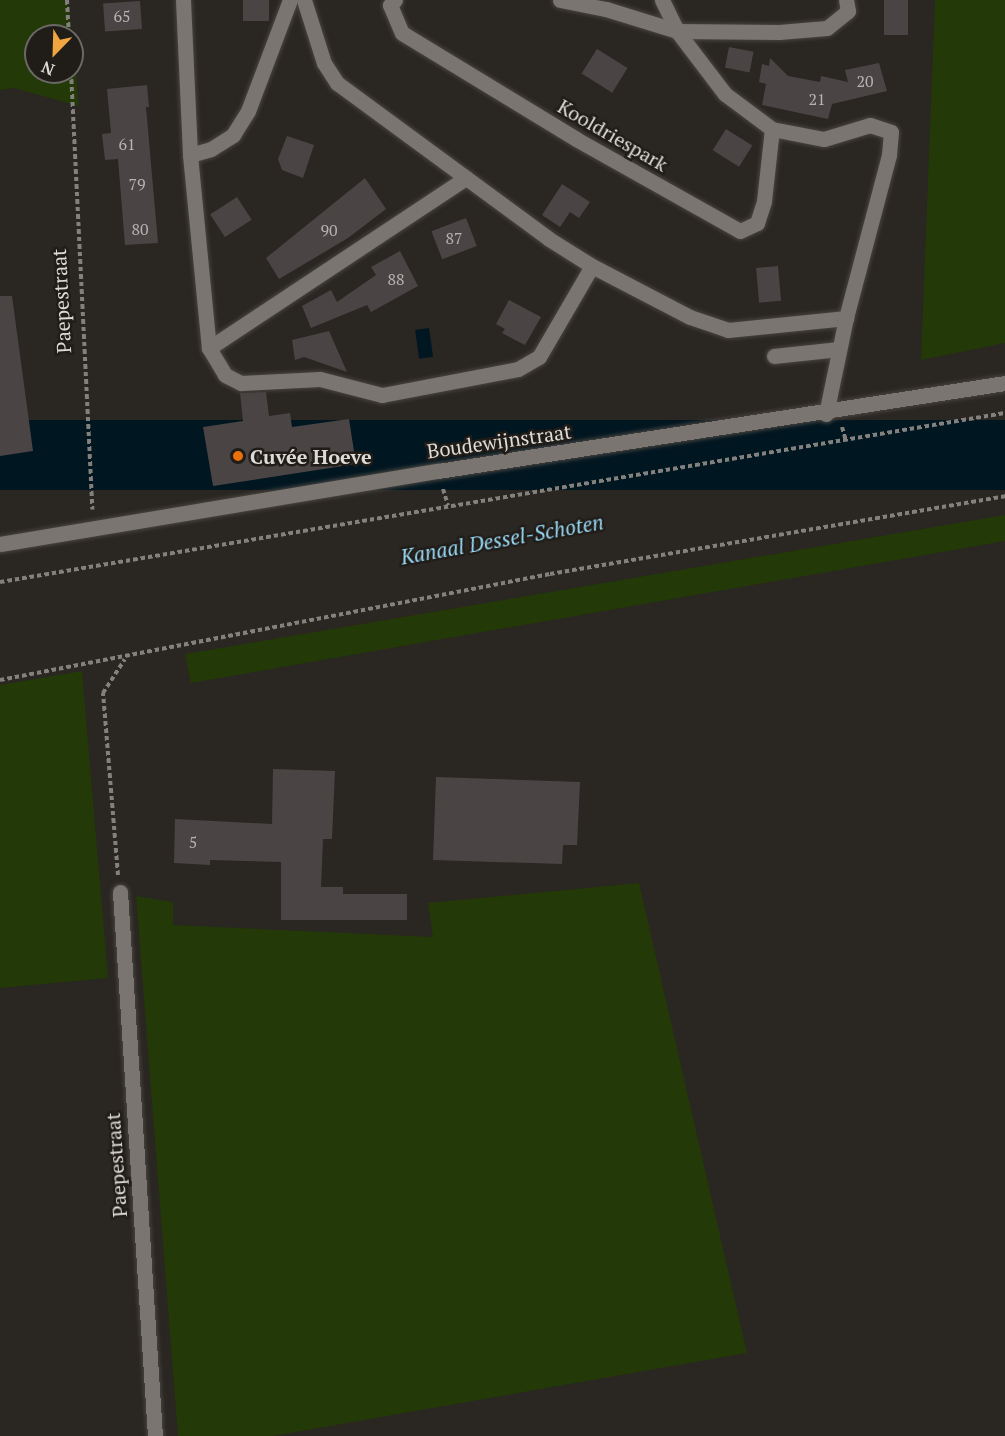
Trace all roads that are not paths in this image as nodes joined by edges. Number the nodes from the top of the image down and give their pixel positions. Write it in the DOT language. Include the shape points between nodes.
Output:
graph roads {
  1 [pos="183,0"];
  2 [pos="290,0"];
  3 [pos="304,0"];
  4 [pos="395,0"];
  5 [pos="560,0"];
  6 [pos="662,0"];
  7 [pos="846,0"];
  8 [pos="677,31"];
  9 [pos="772,129"];
  10 [pos="190,155"];
  11 [pos="466,178"];
  12 [pos="592,266"];
  13 [pos="846,318"];
  14 [pos="209,348"];
  15 [pos="839,349"];
  16 [pos="774,356"];
  17 [pos="1005,383"];
  18 [pos="826,414"];
  19 [pos="0,544"];
  20 [pos="120,892"];
  21 [pos="155,1436"];
  1 -- 10 [label="street"];
  2 -- 10 [label="street" via="248,111 233,135 211,149"];
  3 -- 11 [label="street" via="324,63 337,83"];
  4 -- 9 [label="street, Kooldriespark" via="390,5 402,33 576,139 740,231 758,223 771,160"];
  5 -- 8 [label="street" via="606,9"];
  6 -- 8 [label="street"];
  7 -- 8 [label="street" via="848,11 827,28 779,32"];
  8 -- 9 [label="street" via="725,94"];
  9 -- 13 [label="street" via="824,139 870,125 891,132 890,155"];
  10 -- 14 [label="street"];
  11 -- 12 [label="street"];
  11 -- 14 [label="street"];
  12 -- 13 [label="street" via="690,317 728,330"];
  12 -- 14 [label="street" via="539,357 518,369 382,395 320,379 240,383 225,375"];
  13 -- 15 [label="street"];
  15 -- 16 [label="street"];
  15 -- 18 [label="street"];
  17 -- 18 [label="street, Boudewijnstraat"];
  18 -- 19 [label="street, Boudewijnstraat" via="438,471"];
  20 -- 21 [label="street, Paepestraat"];
}
